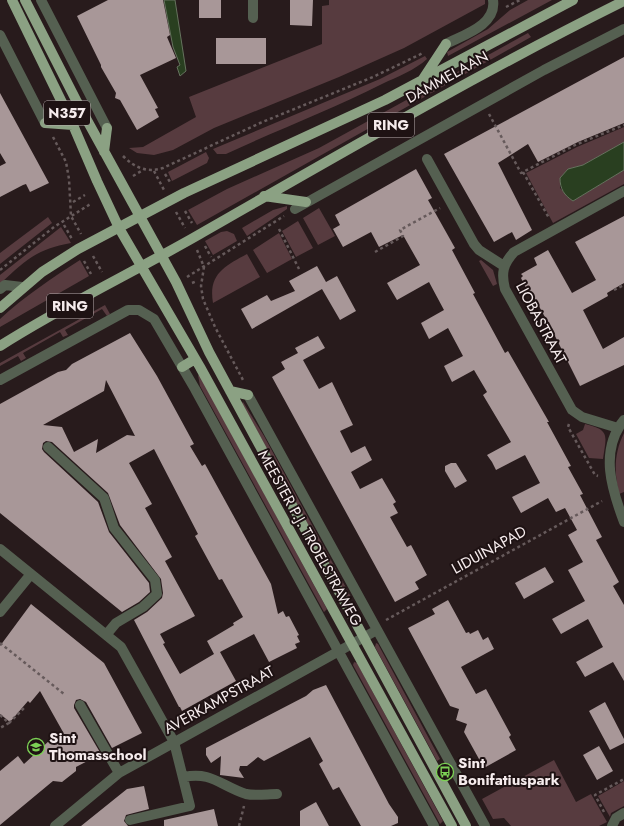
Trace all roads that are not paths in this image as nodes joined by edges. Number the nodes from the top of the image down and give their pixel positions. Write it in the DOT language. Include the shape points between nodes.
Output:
graph roads {
  1 [pos="12,0"];
  2 [pos="25,0"];
  3 [pos="41,0"];
  4 [pos="253,0"];
  5 [pos="493,0"];
  6 [pos="573,0"];
  7 [pos="624,1"];
  8 [pos="253,18"];
  9 [pos="624,29"];
  10 [pos="0,35"];
  11 [pos="446,44"];
  12 [pos="422,81"];
  13 [pos="45,123"];
  14 [pos="73,125"];
  15 [pos="107,128"];
  16 [pos="104,152"];
  17 [pos="427,158"];
  18 [pos="624,191"];
  19 [pos="264,196"];
  20 [pos="306,202"];
  21 [pos="295,209"];
  22 [pos="140,216"];
  23 [pos="119,228"];
  24 [pos="161,256"];
  25 [pos="142,266"];
  26 [pos="504,266"];
  27 [pos="22,287"];
  28 [pos="0,289"];
  29 [pos="0,308"];
  30 [pos="0,346"];
  31 [pos="195,360"];
  32 [pos="182,367"];
  33 [pos="0,380"];
  34 [pos="230,391"];
  35 [pos="248,395"];
  36 [pos="621,424"];
  37 [pos="48,447"];
  38 [pos="619,502"];
  39 [pos="624,522"];
  40 [pos="0,549"];
  41 [pos="31,574"];
  42 [pos="0,612"];
  43 [pos="376,628"];
  44 [pos="106,635"];
  45 [pos="365,637"];
  46 [pos="351,644"];
  47 [pos="338,652"];
  48 [pos="80,705"];
  49 [pos="174,742"];
  50 [pos="119,773"];
  51 [pos="184,777"];
  52 [pos="277,794"];
  53 [pos="624,813"];
  54 [pos="130,820"];
  55 [pos="464,823"];
  56 [pos="613,824"];
  57 [pos="55,826"];
  58 [pos="434,826"];
  59 [pos="451,826"];
  60 [pos="485,826"];
  1 -- 14 [label="main road, N357"];
  2 -- 16 [label="main road, N357"];
  3 -- 15 [label="street"];
  4 -- 8 [label="street"];
  5 -- 11 [label="street, DAMMELAAN" via="491,16 476,28"];
  6 -- 12 [label="main road, DAMMELAAN / RING"];
  7 -- 19 [label="main road, DAMMELAAN / RING" via="552,36"];
  9 -- 20 [label="street" via="483,103"];
  10 -- 13 [label="street"];
  11 -- 12 [label="main road"];
  12 -- 22 [label="main road, DAMMELAAN / RING"];
  13 -- 14 [label="main road"];
  14 -- 23 [label="main road, N357"];
  15 -- 16 [label="main road"];
  16 -- 22 [label="main road, N357"];
  17 -- 26 [label="street" via="474,244"];
  18 -- 26 [label="street" via="514,252"];
  19 -- 20 [label="main road"];
  19 -- 24 [label="main road, DAMMELAAN / RING"];
  20 -- 21 [label="street"];
  22 -- 23 [label="main road, RING"];
  22 -- 24 [label="main road, N357"];
  23 -- 25 [label="main road, N357"];
  23 -- 27 [label="main road, RING" via="87,244"];
  24 -- 25 [label="main road, RING"];
  24 -- 34 [label="main road, MEESTER P.J. TROELSTRAWEG"];
  25 -- 30 [label="main road, RING"];
  25 -- 31 [label="main road, MEESTER P.J. TROELSTRAWEG"];
  26 -- 36 [label="street, LIOBASTRAAT" via="505,289 572,410 582,417"];
  27 -- 28 [label="street" via="5,285"];
  27 -- 29 [label="main road, RING"];
  31 -- 32 [label="main road"];
  31 -- 46 [label="main road, MEESTER P.J. TROELSTRAWEG"];
  32 -- 33 [label="street, MEESTER P.J. TROELSTRAWEG" via="158,324 150,315 133,308"];
  32 -- 47 [label="street, MEESTER P.J. TROELSTRAWEG"];
  34 -- 35 [label="main road"];
  34 -- 45 [label="main road, MEESTER P.J. TROELSTRAWEG"];
  35 -- 43 [label="street, MEESTER P.J. TROELSTRAWEG"];
  36 -- 38 [label="street" via="610,454 610,478"];
  37 -- 44 [label="street" via="104,498 114,528 155,580 157,594 143,607 116,623"];
  38 -- 39 [label="street"];
  40 -- 41 [label="street"];
  41 -- 42 [label="street"];
  41 -- 44 [label="street"];
  43 -- 45 [label="street, MEESTER P.J. TROELSTRAWEG"];
  43 -- 60 [label="street, MEESTER P.J. TROELSTRAWEG"];
  44 -- 49 [label="street" via="121,647"];
  45 -- 46 [label="street, AVERKAMPSTRAAT"];
  45 -- 55 [label="main road, MEESTER P.J. TROELSTRAWEG"];
  46 -- 47 [label="street, AVERKAMPSTRAAT"];
  46 -- 59 [label="main road, MEESTER P.J. TROELSTRAWEG"];
  47 -- 49 [label="street, AVERKAMPSTRAAT"];
  47 -- 58 [label="street, MEESTER P.J. TROELSTRAWEG"];
  48 -- 50 [label="street"];
  49 -- 50 [label="street, AVERKAMPSTRAAT"];
  49 -- 51 [label="street"];
  50 -- 57 [label="street, AVERKAMPSTRAAT"];
  51 -- 52 [label="street" via="208,776 248,794"];
  51 -- 54 [label="street" via="190,806"];
  53 -- 56 [label="street" via="616,818"];
  55 -- 59 [label="street"];
}
